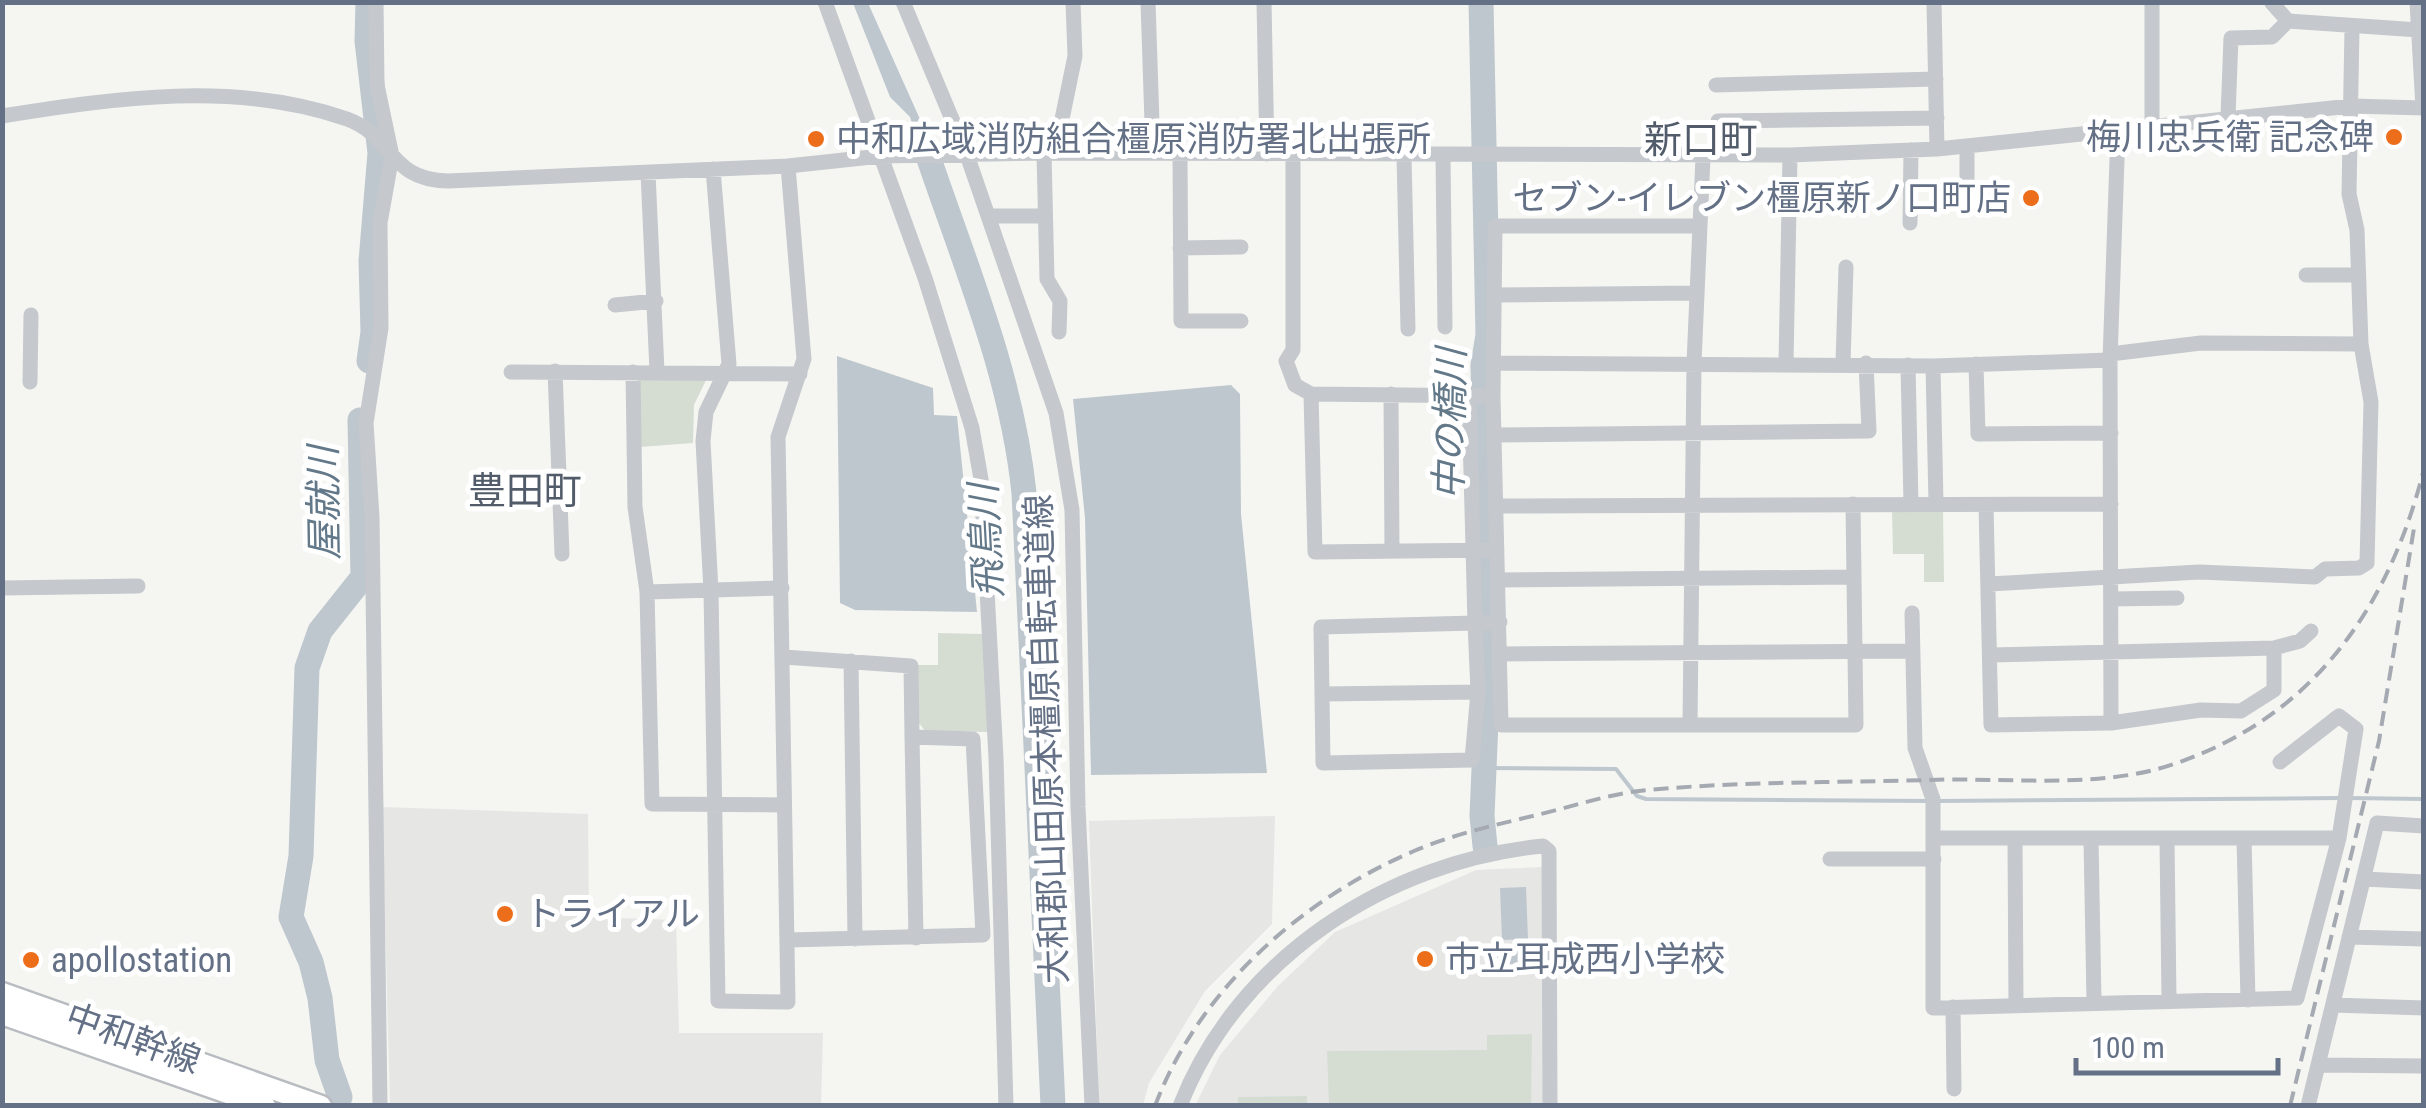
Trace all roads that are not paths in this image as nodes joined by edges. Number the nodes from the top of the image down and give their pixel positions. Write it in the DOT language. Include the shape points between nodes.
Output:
graph roads {
  1 [pos="376,2"];
  2 [pos="826,2"];
  3 [pos="903,2"];
  4 [pos="1074,2"];
  5 [pos="1148,2"];
  6 [pos="1264,2"];
  7 [pos="1934,2"];
  8 [pos="2152,2"];
  9 [pos="2417,2"];
  10 [pos="2272,3"];
  11 [pos="2286,14"];
  12 [pos="2352,28"];
  13 [pos="2419,30"];
  14 [pos="1936,79"];
  15 [pos="1716,84"];
  16 [pos="2351,106"];
  17 [pos="2423,108"];
  18 [pos="2,116"];
  19 [pos="2228,116"];
  20 [pos="1937,118"];
  21 [pos="1718,121"];
  22 [pos="2152,125"];
  23 [pos="2118,131"];
  24 [pos="1966,146"];
  25 [pos="385,147"];
  26 [pos="1938,149"];
  27 [pos="1910,150"];
  28 [pos="1049,153"];
  29 [pos="1154,153"];
  30 [pos="1180,153"];
  31 [pos="1268,154"];
  32 [pos="1292,154"];
  33 [pos="961,155"];
  34 [pos="1790,155"];
  35 [pos="884,156"];
  36 [pos="1404,156"];
  37 [pos="1443,156"];
  38 [pos="1703,157"];
  39 [pos="788,166"];
  40 [pos="713,169"];
  41 [pos="648,173"];
  42 [pos="1967,207"];
  43 [pos="993,216"];
  44 [pos="1045,216"];
  45 [pos="1910,223"];
  46 [pos="1698,226"];
  47 [pos="1241,247"];
  48 [pos="1180,248"];
  49 [pos="1846,268"];
  50 [pos="2306,275"];
  51 [pos="2358,275"];
  52 [pos="1696,293"];
  53 [pos="1495,295"];
  54 [pos="656,301"];
  55 [pos="615,305"];
  56 [pos="32,315"];
  57 [pos="1241,321"];
  58 [pos="1445,328"];
  59 [pos="1408,329"];
  60 [pos="1059,332"];
  61 [pos="2361,344"];
  62 [pos="2110,357"];
  63 [pos="1496,363"];
  64 [pos="1694,363"];
  65 [pos="1786,363"];
  66 [pos="1843,363"];
  67 [pos="1866,363"];
  68 [pos="1976,364"];
  69 [pos="1908,365"];
  70 [pos="1932,366"];
  71 [pos="554,371"];
  72 [pos="657,371"];
  73 [pos="512,372"];
  74 [pos="633,372"];
  75 [pos="724,373"];
  76 [pos="800,374"];
  77 [pos="30,382"];
  78 [pos="1311,394"];
  79 [pos="1390,394"];
  80 [pos="1481,396"];
  81 [pos="1694,433"];
  82 [pos="1932,433"];
  83 [pos="2111,433"];
  84 [pos="1909,434"];
  85 [pos="1494,435"];
  86 [pos="1853,504"];
  87 [pos="1911,504"];
  88 [pos="1936,504"];
  89 [pos="2111,504"];
  90 [pos="1986,505"];
  91 [pos="1497,506"];
  92 [pos="1693,506"];
  93 [pos="1484,550"];
  94 [pos="1392,551"];
  95 [pos="562,554"];
  96 [pos="1853,577"];
  97 [pos="1498,580"];
  98 [pos="1692,580"];
  99 [pos="2112,580"];
  100 [pos="1989,584"];
  101 [pos="138,586"];
  102 [pos="2,588"];
  103 [pos="782,588"];
  104 [pos="712,591"];
  105 [pos="647,592"];
  106 [pos="2177,598"];
  107 [pos="2112,599"];
  108 [pos="1912,613"];
  109 [pos="1488,622"];
  110 [pos="2311,631"];
  111 [pos="2274,648"];
  112 [pos="1855,650"];
  113 [pos="2111,651"];
  114 [pos="1691,652"];
  115 [pos="1912,652"];
  116 [pos="1500,654"];
  117 [pos="784,656"];
  118 [pos="1991,656"];
  119 [pos="851,661"];
  120 [pos="1478,692"];
  121 [pos="1322,694"];
  122 [pos="2111,723"];
  123 [pos="1690,725"];
  124 [pos="912,737"];
  125 [pos="2280,762"];
  126 [pos="784,805"];
  127 [pos="714,806"];
  128 [pos="2424,826"];
  129 [pos="1934,838"];
  130 [pos="2244,838"];
  131 [pos="2339,838"];
  132 [pos="2015,839"];
  133 [pos="2091,839"];
  134 [pos="2168,839"];
  135 [pos="1830,859"];
  136 [pos="1934,859"];
  137 [pos="2364,879"];
  138 [pos="2424,882"];
  139 [pos="2350,936"];
  140 [pos="855,938"];
  141 [pos="916,938"];
  142 [pos="2424,939"];
  143 [pos="788,940"];
  144 [pos="2,992"];
  145 [pos="2168,1000"];
  146 [pos="2248,1000"];
  147 [pos="2094,1001"];
  148 [pos="2016,1005"];
  149 [pos="2333,1006"];
  150 [pos="1953,1007"];
  151 [pos="2424,1008"];
  152 [pos="2,1014"];
  153 [pos="2318,1065"];
  154 [pos="2424,1066"];
  155 [pos="1954,1088"];
  156 [pos="254,1104"];
  157 [pos="321,1106"];
  158 [pos="380,1106"];
  159 [pos="1006,1106"];
  160 [pos="1092,1106"];
  161 [pos="1180,1106"];
  162 [pos="1550,1106"];
  163 [pos="2308,1106"];
  1 -- 25 [label="street"];
  2 -- 35 [label="street"];
  3 -- 33 [label="street, 大和郡山田原本橿原自転車道線"];
  4 -- 28 [label="street" via="1075,56"];
  5 -- 29 [label="street"];
  6 -- 31 [label="street"];
  7 -- 14 [label="street"];
  8 -- 22 [label="street"];
  9 -- 13 [label="street"];
  10 -- 11 [label="street"];
  11 -- 12 [label="street"];
  11 -- 19 [label="street" via="2272,37 2230,38"];
  12 -- 13 [label="street"];
  12 -- 16 [label="street"];
  13 -- 17 [label="street"];
  14 -- 15 [label="street"];
  14 -- 20 [label="street"];
  16 -- 17 [label="street"];
  16 -- 19 [label="street"];
  16 -- 51 [label="street" via="2349,194"];
  18 -- 25 [label="street" via="155,94 269,102 341,117"];
  19 -- 22 [label="street"];
  20 -- 21 [label="street"];
  20 -- 26 [label="street"];
  22 -- 23 [label="street"];
  23 -- 24 [label="street"];
  23 -- 62 [label="street"];
  24 -- 26 [label="street"];
  24 -- 42 [label="street"];
  25 -- 41 [label="street" via="422,180"];
  25 -- 158 [label="street" via="380,328 366,423"];
  26 -- 27 [label="street"];
  27 -- 34 [label="street"];
  27 -- 45 [label="street"];
  28 -- 29 [label="street"];
  28 -- 33 [label="street"];
  28 -- 44 [label="street"];
  29 -- 30 [label="street"];
  30 -- 31 [label="street"];
  30 -- 48 [label="street"];
  31 -- 32 [label="street"];
  32 -- 36 [label="street"];
  32 -- 78 [label="street" via="1294,350 1286,361 1295,386"];
  33 -- 35 [label="street"];
  33 -- 160 [label="street, 大和郡山田原本橿原自転車道線" via="1056,414 1072,510"];
  34 -- 38 [label="street"];
  34 -- 65 [label="street"];
  35 -- 39 [label="street"];
  35 -- 159 [label="street" via="966,409 981,478"];
  36 -- 37 [label="street"];
  36 -- 59 [label="street"];
  37 -- 38 [label="street"];
  37 -- 58 [label="street"];
  38 -- 46 [label="street"];
  39 -- 40 [label="street"];
  39 -- 76 [label="street"];
  40 -- 41 [label="street"];
  40 -- 75 [label="street" via="729,364"];
  41 -- 54 [label="street"];
  43 -- 44 [label="street"];
  44 -- 60 [label="street" via="1046,280 1060,301"];
  46 -- 52 [label="street"];
  46 -- 53 [label="street" via="1495,226"];
  47 -- 48 [label="street"];
  48 -- 57 [label="street" via="1181,321"];
  49 -- 66 [label="street"];
  50 -- 51 [label="street"];
  51 -- 61 [label="street"];
  52 -- 53 [label="street"];
  52 -- 64 [label="street"];
  53 -- 63 [label="street"];
  54 -- 55 [label="street"];
  54 -- 72 [label="street"];
  56 -- 77 [label="street"];
  61 -- 62 [label="street" via="2201,344"];
  61 -- 99 [label="street" via="2371,402 2367,563 2325,569 2316,577 2199,572"];
  62 -- 68 [label="street"];
  62 -- 83 [label="street"];
  63 -- 64 [label="street"];
  63 -- 80 [label="street"];
  64 -- 65 [label="street"];
  64 -- 81 [label="street"];
  65 -- 66 [label="street"];
  66 -- 67 [label="street"];
  67 -- 69 [label="street"];
  67 -- 81 [label="street" via="1869,432"];
  68 -- 70 [label="street"];
  68 -- 83 [label="street" via="1978,434"];
  69 -- 70 [label="street"];
  69 -- 84 [label="street"];
  70 -- 82 [label="street"];
  71 -- 73 [label="street"];
  71 -- 74 [label="street"];
  71 -- 95 [label="street"];
  72 -- 74 [label="street"];
  72 -- 75 [label="street"];
  74 -- 105 [label="street" via="634,506"];
  75 -- 76 [label="street"];
  75 -- 104 [label="street" via="704,426"];
  76 -- 103 [label="street" via="778,437"];
  78 -- 79 [label="street"];
  78 -- 94 [label="street" via="1315,552"];
  79 -- 80 [label="street"];
  79 -- 94 [label="street"];
  80 -- 85 [label="street"];
  80 -- 93 [label="street"];
  81 -- 85 [label="street"];
  81 -- 92 [label="street"];
  82 -- 84 [label="street"];
  82 -- 88 [label="street"];
  83 -- 89 [label="street"];
  84 -- 87 [label="street"];
  85 -- 91 [label="street"];
  86 -- 87 [label="street"];
  86 -- 92 [label="street"];
  86 -- 96 [label="street"];
  87 -- 88 [label="street"];
  88 -- 90 [label="street"];
  89 -- 90 [label="street"];
  89 -- 99 [label="street"];
  90 -- 100 [label="street"];
  91 -- 92 [label="street"];
  91 -- 93 [label="street"];
  92 -- 98 [label="street"];
  93 -- 94 [label="street"];
  93 -- 97 [label="street"];
  93 -- 109 [label="street"];
  96 -- 98 [label="street"];
  96 -- 112 [label="street"];
  97 -- 98 [label="street"];
  97 -- 109 [label="street"];
  98 -- 114 [label="street"];
  99 -- 100 [label="street"];
  99 -- 107 [label="street"];
  100 -- 118 [label="street"];
  101 -- 102 [label="street"];
  103 -- 104 [label="street"];
  103 -- 117 [label="street"];
  104 -- 105 [label="street"];
  104 -- 127 [label="street"];
  105 -- 127 [label="street" via="652,804"];
  106 -- 107 [label="street"];
  107 -- 113 [label="street"];
  108 -- 115 [label="street"];
  109 -- 116 [label="street"];
  109 -- 120 [label="street"];
  109 -- 121 [label="street" via="1321,626"];
  110 -- 111 [label="street"];
  111 -- 113 [label="street"];
  111 -- 122 [label="street" via="2274,690 2241,710"];
  112 -- 114 [label="street"];
  112 -- 115 [label="street"];
  112 -- 123 [label="street" via="1856,725"];
  113 -- 118 [label="street"];
  113 -- 122 [label="street"];
  114 -- 116 [label="street"];
  114 -- 123 [label="street"];
  115 -- 129 [label="street" via="1914,748 1932,798"];
  116 -- 123 [label="street" via="1501,725"];
  117 -- 119 [label="street"];
  117 -- 126 [label="street"];
  118 -- 122 [label="street" via="1991,725"];
  119 -- 124 [label="street" via="911,666"];
  119 -- 140 [label="street"];
  120 -- 121 [label="street"];
  120 -- 121 [label="street" via="1472,760 1338,764 1323,763"];
  124 -- 141 [label="street"];
  124 -- 141 [label="street" via="973,739 984,935"];
  125 -- 131 [label="street" via="2339,716 2356,728"];
  126 -- 127 [label="street"];
  126 -- 143 [label="street"];
  127 -- 143 [label="street" via="718,1001 788,1002"];
  128 -- 137 [label="street" via="2377,823"];
  129 -- 132 [label="street"];
  129 -- 136 [label="street"];
  130 -- 131 [label="street"];
  130 -- 134 [label="street"];
  130 -- 146 [label="street"];
  131 -- 146 [label="street" via="2298,998"];
  132 -- 133 [label="street"];
  132 -- 148 [label="street"];
  133 -- 134 [label="street"];
  133 -- 147 [label="street"];
  134 -- 145 [label="street"];
  135 -- 136 [label="street"];
  136 -- 150 [label="street" via="1933,1008"];
  137 -- 138 [label="street"];
  137 -- 139 [label="street"];
  139 -- 142 [label="street"];
  139 -- 149 [label="street"];
  140 -- 141 [label="street"];
  140 -- 143 [label="street"];
  144 -- 157 [label="main road, 中和幹線"];
  145 -- 146 [label="street"];
  145 -- 147 [label="street"];
  147 -- 148 [label="street"];
  148 -- 150 [label="street"];
  149 -- 151 [label="street"];
  149 -- 153 [label="street"];
  150 -- 155 [label="street"];
  152 -- 156 [label="main road, 中和幹線"];
  153 -- 154 [label="street"];
  153 -- 163 [label="street"];
  161 -- 162 [label="street" via="1229,1019 1277,965 1322,928 1411,876 1543,846 1549,851"];
}
